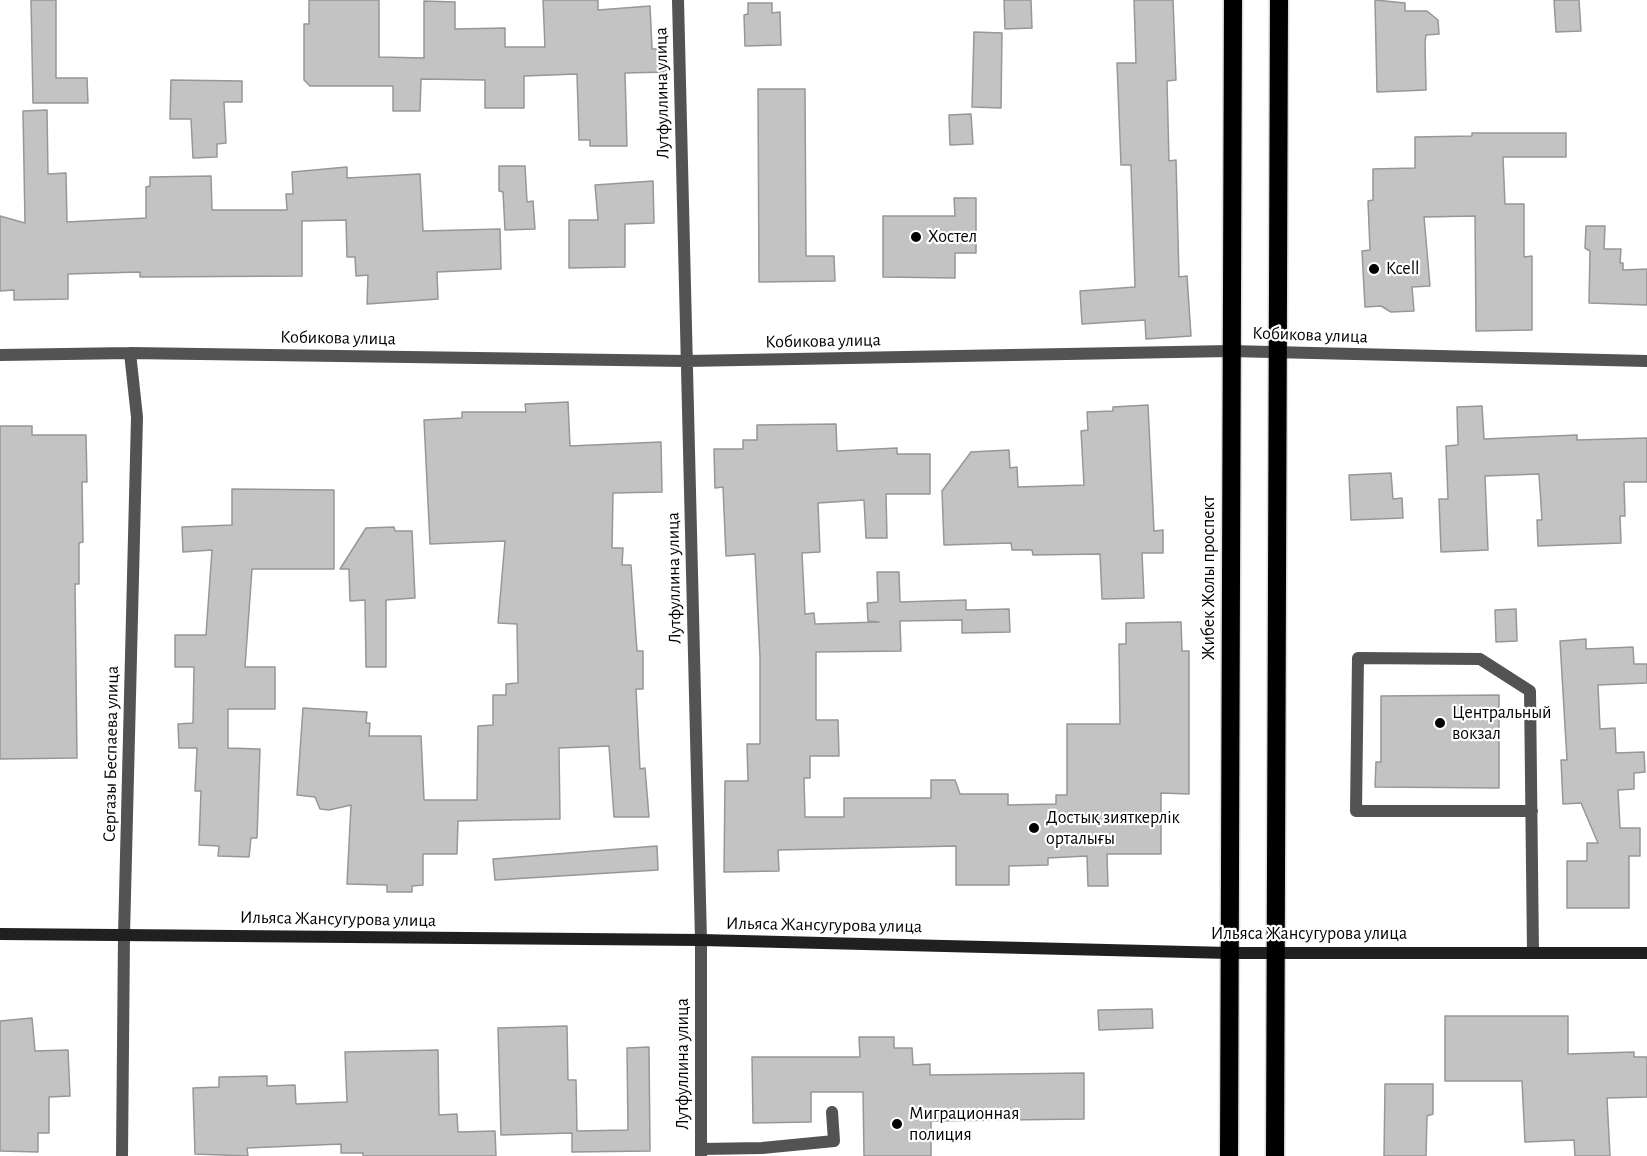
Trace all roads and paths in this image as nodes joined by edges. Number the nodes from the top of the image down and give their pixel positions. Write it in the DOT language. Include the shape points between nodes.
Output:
graph roads {
  1 [pos="678,0"];
  2 [pos="1233,0"];
  3 [pos="1279,0"];
  4 [pos="1230,351"];
  5 [pos="130,353"];
  6 [pos="1276,353"];
  7 [pos="0,355"];
  8 [pos="686,361"];
  9 [pos="1647,361"];
  10 [pos="1532,811"];
  11 [pos="0,934"];
  12 [pos="124,935"];
  13 [pos="701,940"];
  14 [pos="1229,953"];
  15 [pos="1275,953"];
  16 [pos="1533,953"];
  17 [pos="1647,953"];
  18 [pos="832,1112"];
  19 [pos="701,1153"];
  20 [pos="122,1156"];
  21 [pos="1229,1156"];
  22 [pos="1275,1156"];
  1 -- 8 [label="street, Лутфуллина улица"];
  2 -- 4 [label="highway, Жибек Жолы проспект"];
  3 -- 6 [label="highway"];
  4 -- 6 [label="street, Кобикова улица"];
  4 -- 8 [label="street, Кобикова улица"];
  4 -- 14 [label="highway, Жибек Жолы проспект"];
  5 -- 7 [label="street, Кобикова улица"];
  5 -- 8 [label="street, Кобикова улица"];
  5 -- 12 [label="street, Сергазы Беспаева улица" via="137,417"];
  6 -- 9 [label="street, Кобикова улица"];
  6 -- 15 [label="highway"];
  8 -- 13 [label="street, Лутфуллина улица"];
  10 -- 10 [label="street" via="1530,691 1480,659 1358,657 1356,811"];
  10 -- 16 [label="street"];
  11 -- 12 [label="main road, Ильяса Жансугурова улица"];
  12 -- 13 [label="main road, Ильяса Жансугурова улица"];
  12 -- 20 [label="street, Сергазы Беспаева улица"];
  13 -- 14 [label="main road, Ильяса Жансугурова улица"];
  13 -- 19 [label="street, Лутфуллина улица"];
  14 -- 15 [label="main road, Ильяса Жансугурова улица"];
  14 -- 21 [label="highway, Жибек Жолы проспект"];
  15 -- 16 [label="main road, Ильяса Жансугурова улица"];
  15 -- 22 [label="highway"];
  16 -- 17 [label="main road, Ильяса Жансугурова улица"];
  18 -- 19 [label="street" via="834,1142"];
}
